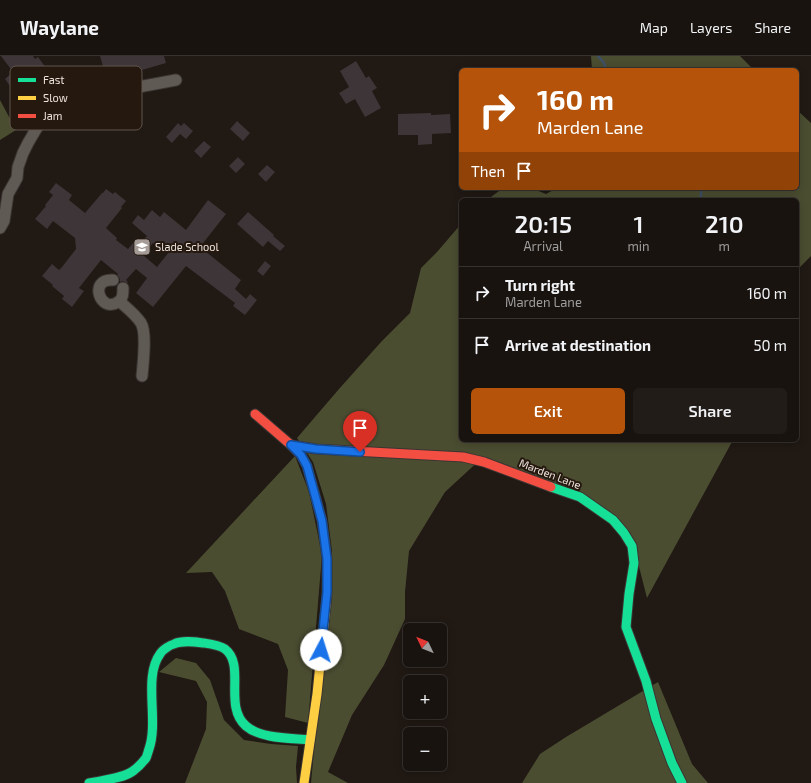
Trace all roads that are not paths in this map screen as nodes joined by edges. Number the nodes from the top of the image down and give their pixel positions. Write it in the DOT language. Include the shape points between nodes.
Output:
graph roads {
  1 [pos="176,80"];
  2 [pos="142,86"];
  3 [pos="36,130"];
  4 [pos="4,191"];
  5 [pos="0,228"];
  6 [pos="113,280"];
  7 [pos="123,288"];
  8 [pos="119,301"];
  9 [pos="142,376"];
  10 [pos="255,414"];
  11 [pos="291,445"];
  12 [pos="310,740"];
  13 [pos="89,783"];
  14 [pos="304,783"];
  15 [pos="682,783"];
  1 -- 2 [label="street"];
  3 -- 4 [label="street" via="18,167 17,178"];
  4 -- 5 [label="street" via="4,221"];
  6 -- 8 [label="street" via="102,284 98,291 99,295 107,304"];
  7 -- 8 [label="street"];
  8 -- 9 [label="street" via="142,324"];
  10 -- 11 [label="street"];
  11 -- 12 [label="street" via="307,466 322,521 327,559 327,592"];
  11 -- 15 [label="street, Marden Lane" via="316,449 463,457 484,462 580,497 613,520 624,533 633,552 634,563 626,627 646,681 656,719"];
  12 -- 13 [label="street" via="261,734 247,727 237,713 234,703 235,673 233,660 228,652 217,645 175,643 162,651 154,664 153,732 146,756 133,771 119,777"];
  12 -- 14 [label="street"];
}
